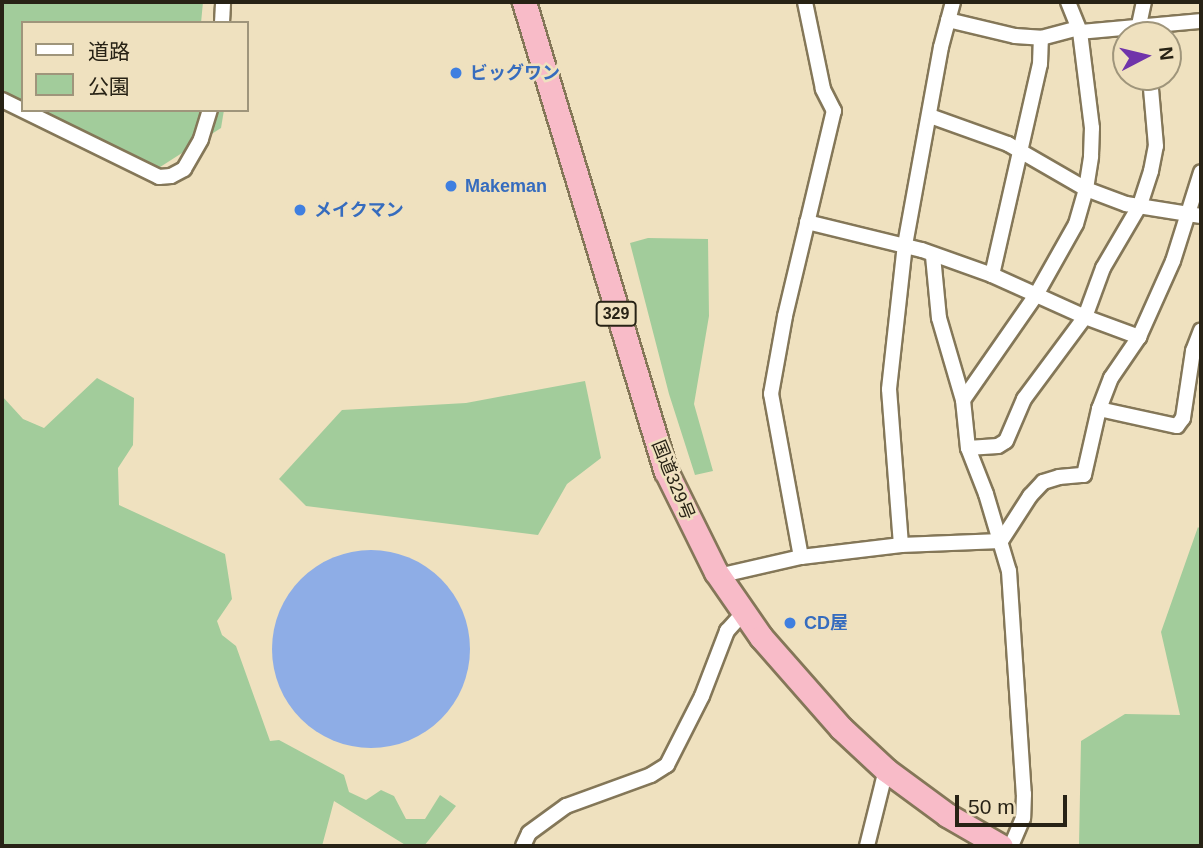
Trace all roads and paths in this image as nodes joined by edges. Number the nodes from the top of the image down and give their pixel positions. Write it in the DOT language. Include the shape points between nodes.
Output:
graph roads {
  1 [pos="223,2"];
  2 [pos="524,2"];
  3 [pos="804,2"];
  4 [pos="953,2"];
  5 [pos="1068,2"];
  6 [pos="1144,2"];
  7 [pos="948,20"];
  8 [pos="222,21"];
  9 [pos="1141,21"];
  10 [pos="1201,21"];
  11 [pos="1182,24"];
  12 [pos="1079,30"];
  13 [pos="1112,30"];
  14 [pos="1041,38"];
  15 [pos="1151,91"];
  16 [pos="2,100"];
  17 [pos="21,109"];
  18 [pos="26,112"];
  19 [pos="209,112"];
  20 [pos="930,116"];
  21 [pos="1020,150"];
  22 [pos="1201,172"];
  23 [pos="1086,189"];
  24 [pos="1140,205"];
  25 [pos="1195,215"];
  26 [pos="807,222"];
  27 [pos="905,245"];
  28 [pos="933,256"];
  29 [pos="992,275"];
  30 [pos="1035,295"];
  31 [pos="1085,317"];
  32 [pos="1201,330"];
  33 [pos="1139,337"];
  34 [pos="963,400"];
  35 [pos="1099,409"];
  36 [pos="968,448"];
  37 [pos="1001,541"];
  38 [pos="901,545"];
  39 [pos="801,557"];
  40 [pos="718,576"];
  41 [pos="743,612"];
  42 [pos="886,770"];
  43 [pos="523,846"];
  44 [pos="867,846"];
  45 [pos="1001,846"];
  46 [pos="1010,846"];
  1 -- 8 [label="street"];
  2 -- 40 [label="highway, 国道329号 / 329" via="666,471"];
  3 -- 26 [label="street" via="823,89 834,111"];
  4 -- 7 [label="street"];
  5 -- 12 [label="street"];
  6 -- 9 [label="street"];
  7 -- 14 [label="street"];
  7 -- 20 [label="street"];
  10 -- 11 [label="street"];
  12 -- 13 [label="street"];
  12 -- 14 [label="street"];
  12 -- 23 [label="street" via="1092,128"];
  14 -- 21 [label="street" via="1040,64"];
  15 -- 24 [label="street" via="1156,146"];
  16 -- 17 [label="street"];
  18 -- 19 [label="street" via="159,177 184,169"];
  20 -- 21 [label="street"];
  20 -- 27 [label="street"];
  21 -- 23 [label="street"];
  21 -- 29 [label="street"];
  22 -- 25 [label="street"];
  23 -- 24 [label="street"];
  23 -- 30 [label="street" via="1076,224"];
  24 -- 25 [label="street"];
  24 -- 31 [label="street" via="1103,268"];
  25 -- 33 [label="street"];
  26 -- 27 [label="street"];
  26 -- 39 [label="street" via="771,394"];
  27 -- 28 [label="street"];
  27 -- 38 [label="street" via="889,389"];
  28 -- 29 [label="street"];
  28 -- 34 [label="street" via="939,318"];
  29 -- 30 [label="street"];
  30 -- 31 [label="street"];
  30 -- 34 [label="street"];
  31 -- 33 [label="street"];
  31 -- 36 [label="street" via="1024,399 1006,441"];
  32 -- 35 [label="street" via="1183,418 1177,426"];
  33 -- 35 [label="street" via="1111,378"];
  34 -- 36 [label="street"];
  35 -- 37 [label="street" via="1084,475 1043,482"];
  36 -- 37 [label="street"];
  37 -- 38 [label="street"];
  37 -- 46 [label="street" via="1009,571 1024,793 1023,818"];
  38 -- 39 [label="street"];
  39 -- 40 [label="street"];
  40 -- 41 [label="highway, 国道329号 / 329"];
  41 -- 42 [label="highway, 国道329号 / 329" via="800,684"];
  41 -- 43 [label="street" via="727,631 702,696 667,765 566,806 529,833"];
  42 -- 44 [label="street"];
  42 -- 45 [label="highway, 国道329号 / 329" via="947,815"];
}
